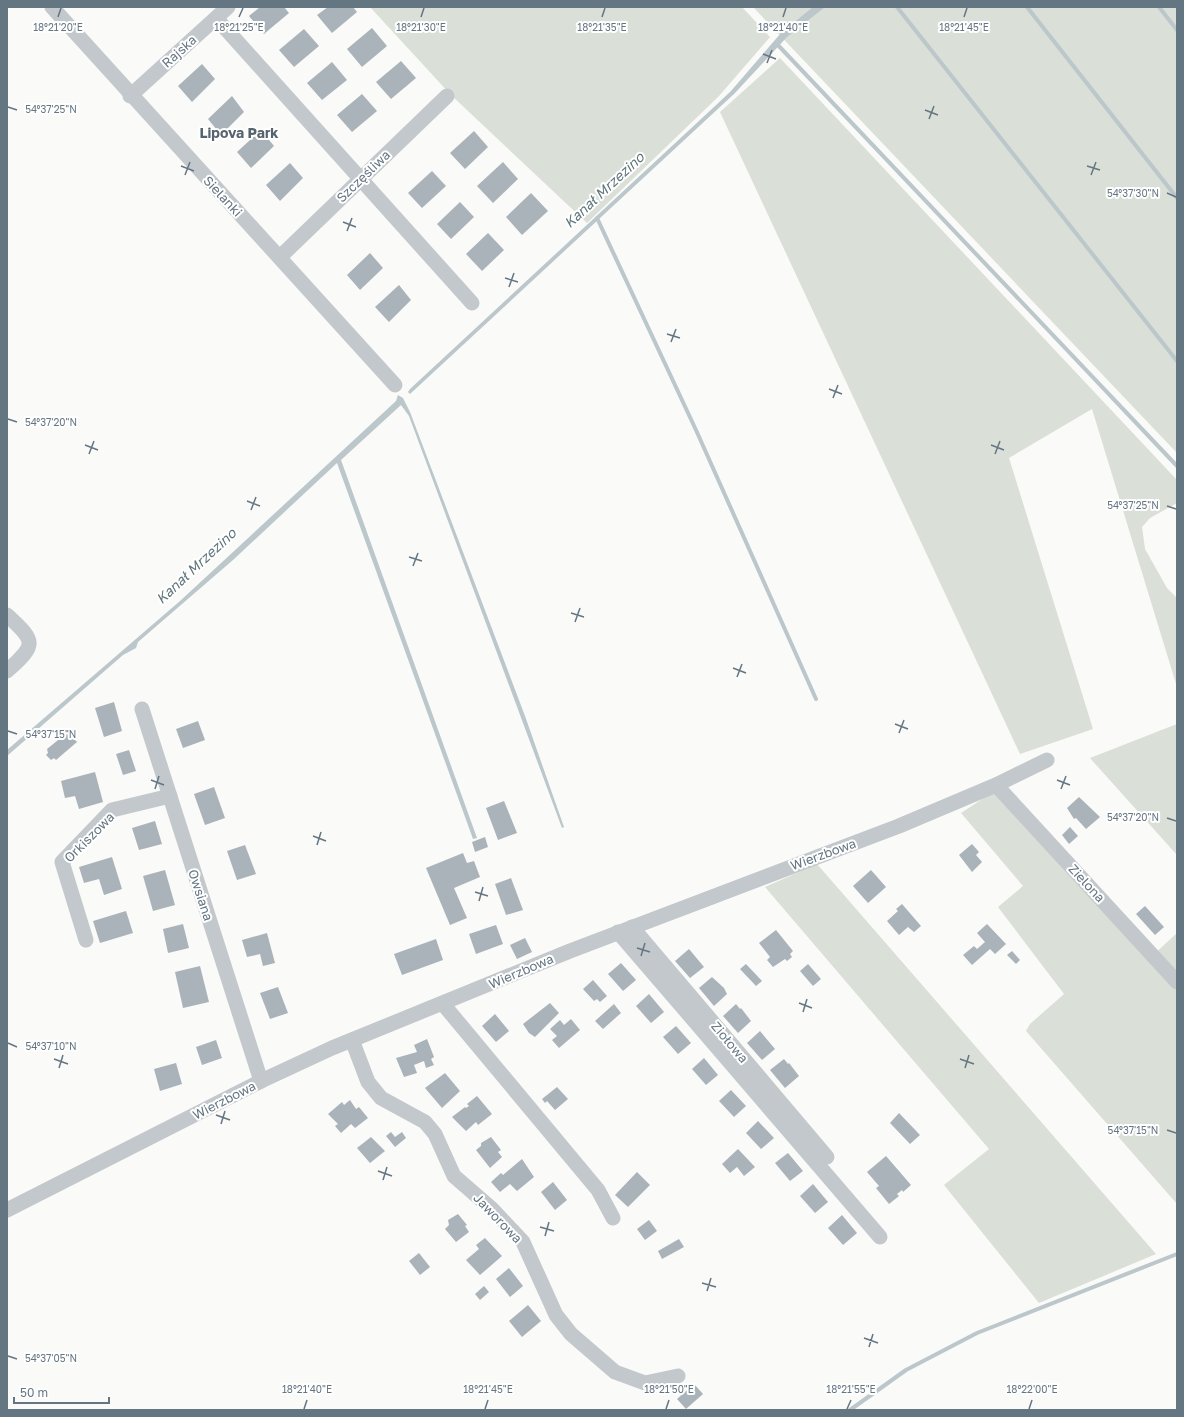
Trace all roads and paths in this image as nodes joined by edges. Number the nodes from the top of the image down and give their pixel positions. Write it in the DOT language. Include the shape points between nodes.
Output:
graph roads {
  1 [pos="52,7"];
  2 [pos="228,7"];
  3 [pos="216,18"];
  4 [pos="130,96"];
  5 [pos="447,96"];
  6 [pos="360,179"];
  7 [pos="280,257"];
  8 [pos="472,302"];
  9 [pos="395,385"];
  10 [pos="7,615"];
  11 [pos="7,671"];
  12 [pos="142,709"];
  13 [pos="1047,760"];
  14 [pos="996,785"];
  15 [pos="170,796"];
  16 [pos="625,930"];
  17 [pos="86,940"];
  18 [pos="1177,982"];
  19 [pos="443,1004"];
  20 [pos="352,1040"];
  21 [pos="261,1081"];
  22 [pos="827,1157"];
  23 [pos="7,1210"];
  24 [pos="613,1218"];
  25 [pos="880,1237"];
  26 [pos="678,1376"];
  1 -- 4 [label="street, Sielanki"];
  2 -- 3 [label="street, Rajska"];
  3 -- 4 [label="street, Rajska"];
  3 -- 6 [label="street"];
  4 -- 7 [label="street, Sielanki"];
  5 -- 6 [label="street, Szczęśliwa"];
  6 -- 7 [label="street, Szczęśliwa"];
  6 -- 8 [label="street"];
  7 -- 9 [label="street, Sielanki"];
  10 -- 11 [label="street" via="26,633 29,645 26,654"];
  12 -- 15 [label="street, Owsiana"];
  13 -- 14 [label="street, Wierzbowa"];
  14 -- 16 [label="street, Wierzbowa" via="899,826"];
  14 -- 18 [label="street, Zielona"];
  15 -- 17 [label="street, Orkiszowa" via="112,810 62,862"];
  15 -- 21 [label="street, Owsiana"];
  16 -- 19 [label="street, Wierzbowa"];
  16 -- 22 [label="street, Ziołowa"];
  16 -- 25 [label="street"];
  19 -- 20 [label="street, Wierzbowa"];
  19 -- 24 [label="street" via="598,1190"];
  20 -- 21 [label="street, Wierzbowa"];
  20 -- 26 [label="street, Jaworowa" via="368,1082 381,1098 424,1122 435,1134 454,1176 492,1209 522,1242 556,1315 571,1334 615,1372 645,1383"];
  21 -- 23 [label="street, Wierzbowa"];
}
